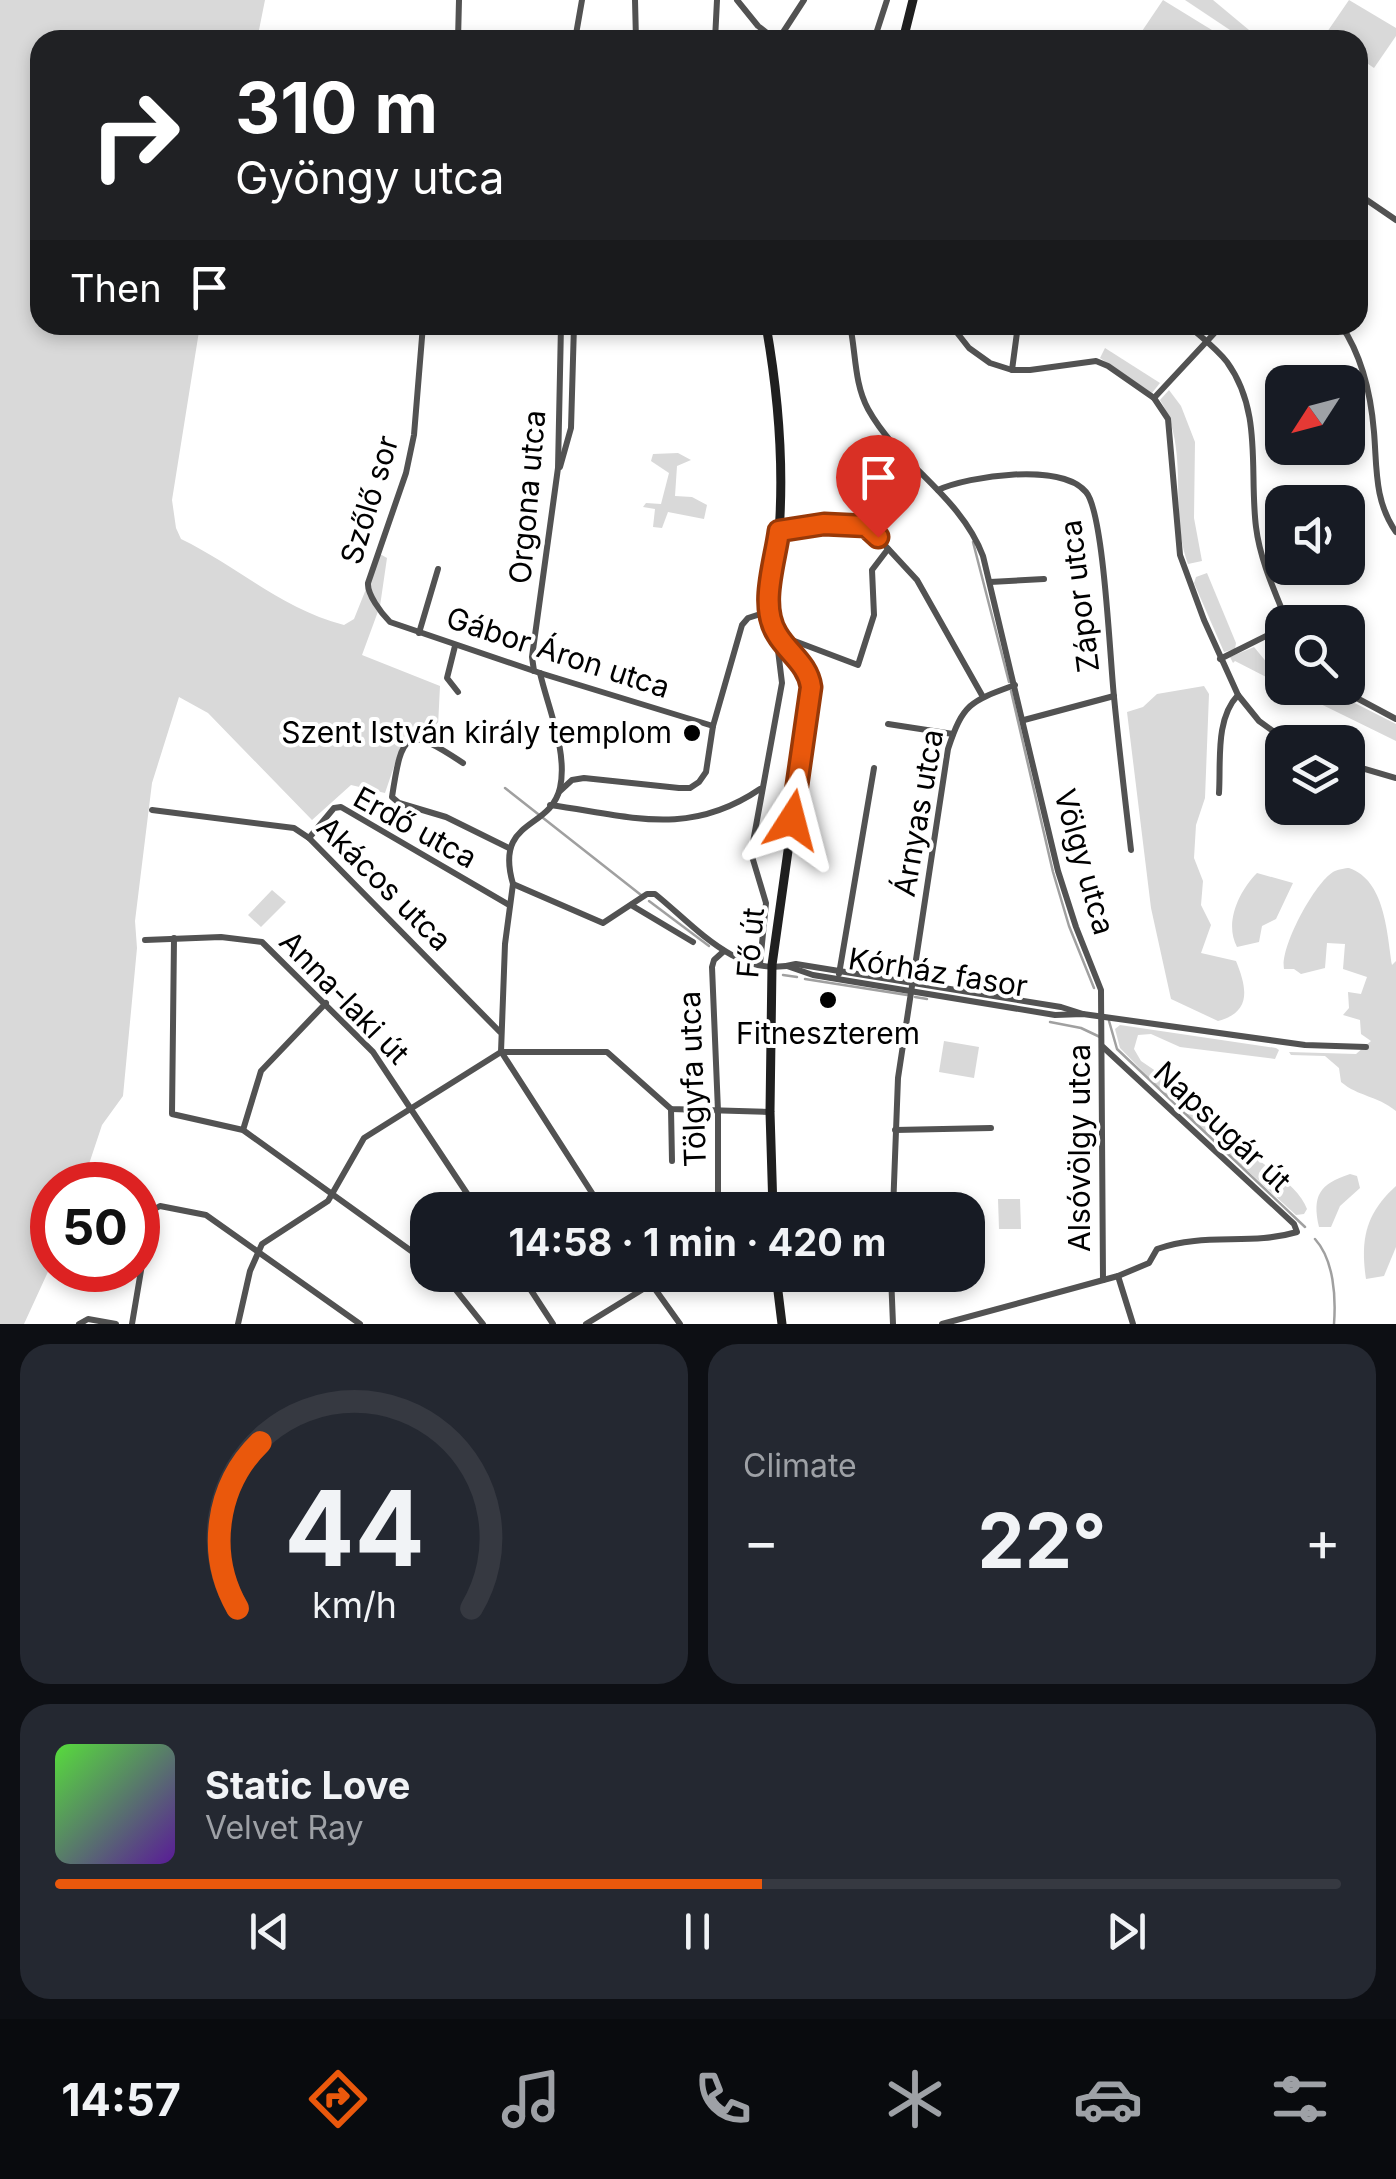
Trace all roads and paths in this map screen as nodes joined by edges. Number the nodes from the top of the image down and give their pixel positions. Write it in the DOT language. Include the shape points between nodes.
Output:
graph roads {
  1 [pos="459,0"];
  2 [pos="582,0"];
  3 [pos="635,0"];
  4 [pos="718,0"];
  5 [pos="738,0"];
  6 [pos="804,0"];
  7 [pos="887,0"];
  8 [pos="914,0"];
  9 [pos="458,30"];
  10 [pos="577,30"];
  11 [pos="636,30"];
  12 [pos="716,30"];
  13 [pos="763,30"];
  14 [pos="784,30"];
  15 [pos="877,30"];
  16 [pos="905,30"];
  17 [pos="1368,201"];
  18 [pos="1396,220"];
  19 [pos="422,335"];
  20 [pos="561,335"];
  21 [pos="574,335"];
  22 [pos="767,335"];
  23 [pos="851,335"];
  24 [pos="959,335"];
  25 [pos="1017,335"];
  26 [pos="1199,335"];
  27 [pos="1213,335"];
  28 [pos="1347,335"];
  29 [pos="1207,342"];
  30 [pos="1012,370"];
  31 [pos="1154,398"];
  32 [pos="558,468"];
  33 [pos="938,490"];
  34 [pos="779,531"];
  35 [pos="1396,532"];
  36 [pos="888,549"];
  37 [pos="438,570"];
  38 [pos="1044,580"];
  39 [pos="990,582"];
  40 [pos="1278,605"];
  41 [pos="770,611"];
  42 [pos="390,622"];
  43 [pos="420,633"];
  44 [pos="776,634"];
  45 [pos="1265,636"];
  46 [pos="455,646"];
  47 [pos="1220,659"];
  48 [pos="537,672"];
  49 [pos="1015,685"];
  50 [pos="458,692"];
  51 [pos="1114,696"];
  52 [pos="1238,696"];
  53 [pos="983,697"];
  54 [pos="1365,702"];
  55 [pos="1396,719"];
  56 [pos="1024,720"];
  57 [pos="888,724"];
  58 [pos="1265,725"];
  59 [pos="713,726"];
  60 [pos="953,734"];
  61 [pos="464,763"];
  62 [pos="874,768"];
  63 [pos="1365,769"];
  64 [pos="1396,778"];
  65 [pos="762,788"];
  66 [pos="560,790"];
  67 [pos="1219,793"];
  68 [pos="550,805"];
  69 [pos="152,810"];
  70 [pos="309,838"];
  71 [pos="508,848"];
  72 [pos="1130,850"];
  73 [pos="513,884"];
  74 [pos="509,905"];
  75 [pos="631,905"];
  76 [pos="174,938"];
  77 [pos="145,940"];
  78 [pos="692,942"];
  79 [pos="724,951"];
  80 [pos="760,964"];
  81 [pos="772,965"];
  82 [pos="839,976"];
  83 [pos="914,987"];
  84 [pos="326,1003"];
  85 [pos="1100,1016"];
  86 [pos="500,1032"];
  87 [pos="1102,1046"];
  88 [pos="1366,1047"];
  89 [pos="501,1052"];
  90 [pos="411,1108"];
  91 [pos="671,1109"];
  92 [pos="718,1111"];
  93 [pos="770,1112"];
  94 [pos="991,1128"];
  95 [pos="243,1130"];
  96 [pos="895,1130"];
  97 [pos="672,1161"];
  98 [pos="333,1192"];
  99 [pos="466,1192"];
  100 [pos="591,1192"];
  101 [pos="718,1192"];
  102 [pos="772,1192"];
  103 [pos="893,1192"];
  104 [pos="410,1250"];
  105 [pos="258,1251"];
  106 [pos="1118,1276"];
  107 [pos="1103,1280"];
  108 [pos="458,1292"];
  109 [pos="532,1292"];
  110 [pos="638,1292"];
  111 [pos="657,1292"];
  112 [pos="778,1292"];
  113 [pos="892,1292"];
  114 [pos="993,1311"];
  115 [pos="79,1324"];
  116 [pos="116,1324"];
  117 [pos="132,1324"];
  118 [pos="238,1324"];
  119 [pos="360,1324"];
  120 [pos="483,1324"];
  121 [pos="553,1324"];
  122 [pos="586,1324"];
  123 [pos="680,1324"];
  124 [pos="782,1324"];
  125 [pos="893,1324"];
  126 [pos="942,1324"];
  127 [pos="997,1324"];
  128 [pos="1133,1324"];
  1 -- 9 [label="street"];
  2 -- 10 [label="street"];
  3 -- 11 [label="street"];
  4 -- 12 [label="street"];
  5 -- 13 [label="street"];
  6 -- 14 [label="street"];
  7 -- 15 [label="street"];
  8 -- 16 [label="main road"];
  17 -- 18 [label="street"];
  19 -- 42 [label="street, Szőlő sor" via="406,473 368,583"];
  20 -- 32 [label="street, Orgona utca"];
  21 -- 32 [label="street" via="571,428"];
  22 -- 34 [label="main road, Fő út"];
  23 -- 33 [label="street" via="866,405 899,452"];
  24 -- 30 [label="street" via="990,364"];
  25 -- 30 [label="street"];
  26 -- 29 [label="street"];
  27 -- 29 [label="street"];
  28 -- 35 [label="street" via="1361,364 1374,429 1377,492"];
  29 -- 31 [label="street"];
  29 -- 40 [label="street" via="1230,366 1248,410 1256,532"];
  30 -- 31 [label="street" via="1096,361"];
  31 -- 47 [label="street" via="1168,419 1180,555"];
  32 -- 48 [label="street, Orgona utca" via="532,657"];
  33 -- 39 [label="street" via="974,532"];
  33 -- 51 [label="street, Zápor utca" via="1015,474 1084,489 1096,516"];
  34 -- 36 [label="street" via="866,526"];
  34 -- 41 [label="main road, Fő út"];
  36 -- 44 [label="street" via="872,570 874,615 858,665"];
  36 -- 53 [label="street" via="917,580"];
  37 -- 43 [label="street"];
  38 -- 39 [label="street"];
  39 -- 49 [label="street"];
  41 -- 44 [label="main road, Fő út"];
  41 -- 59 [label="street" via="742,624"];
  42 -- 43 [label="street, Gábor Áron utca"];
  43 -- 46 [label="street, Gábor Áron utca"];
  44 -- 65 [label="street, Fő út" via="782,683"];
  44 -- 81 [label="main road, Fő út" via="806,669 811,687"];
  45 -- 47 [label="street"];
  46 -- 48 [label="street, Gábor Áron utca"];
  46 -- 50 [label="street" via="447,678"];
  47 -- 52 [label="street"];
  48 -- 59 [label="street, Gábor Áron utca"];
  48 -- 66 [label="street, Orgona utca" via="562,758"];
  49 -- 53 [label="street"];
  49 -- 56 [label="street"];
  51 -- 56 [label="street"];
  51 -- 72 [label="street, Zápor utca"];
  52 -- 58 [label="street"];
  52 -- 67 [label="street" via="1223,720"];
  53 -- 60 [label="street, Árnyas utca" via="959,716"];
  54 -- 55 [label="street"];
  56 -- 85 [label="street, Völgy utca" via="1058,871 1101,990"];
  57 -- 60 [label="street"];
  59 -- 66 [label="street" via="706,772 690,788 584,778"];
  60 -- 83 [label="street, Árnyas utca"];
  61 -- 71 [label="street" via="429,741 408,742 392,798"];
  62 -- 82 [label="street"];
  63 -- 64 [label="street"];
  65 -- 68 [label="street" via="707,816 673,822"];
  65 -- 80 [label="street, Fő út" via="751,853 766,903"];
  66 -- 68 [label="street"];
  68 -- 71 [label="street"];
  69 -- 70 [label="street, Akácos utca" via="294,828"];
  70 -- 74 [label="street, Erdő utca" via="341,807"];
  70 -- 86 [label="street, Akácos utca"];
  71 -- 73 [label="street"];
  73 -- 74 [label="street"];
  73 -- 75 [label="street" via="603,923"];
  74 -- 86 [label="street"];
  75 -- 78 [label="street"];
  75 -- 79 [label="street" via="656,894"];
  76 -- 77 [label="street, Anna-laki út"];
  76 -- 84 [label="street, Anna-laki út" via="262,942"];
  76 -- 95 [label="street" via="172,1114"];
  79 -- 80 [label="street, Kórház fasor"];
  79 -- 92 [label="street, Tölgyfa utca" via="712,968"];
  80 -- 81 [label="street, Kórház fasor"];
  81 -- 82 [label="street, Kórház fasor"];
  81 -- 93 [label="main road, Fő út"];
  82 -- 83 [label="street, Kórház fasor"];
  83 -- 85 [label="street, Kórház fasor"];
  83 -- 96 [label="street, Árnyas utca"];
  84 -- 90 [label="street, Anna-laki út" via="373,1052"];
  84 -- 95 [label="street" via="261,1071"];
  85 -- 87 [label="street, Alsóvölgy utca"];
  85 -- 88 [label="street, Kórház fasor" via="1305,1045"];
  86 -- 89 [label="street"];
  87 -- 106 [label="street, Napsugár út" via="1297,1232 1271,1240 1175,1243"];
  87 -- 107 [label="street, Alsóvölgy utca"];
  89 -- 90 [label="street"];
  89 -- 91 [label="street" via="607,1052"];
  89 -- 100 [label="street"];
  90 -- 98 [label="street" via="364,1138"];
  90 -- 99 [label="street, Anna-laki út"];
  91 -- 92 [label="street"];
  91 -- 97 [label="street"];
  92 -- 93 [label="street"];
  92 -- 101 [label="street, Tölgyfa utca"];
  93 -- 102 [label="main road, Fő út"];
  94 -- 96 [label="street"];
  95 -- 98 [label="street"];
  96 -- 103 [label="street, Árnyas utca"];
  98 -- 104 [label="street"];
  98 -- 105 [label="street"];
  105 -- 117 [label="street" via="206,1215 160,1206 151,1211"];
  105 -- 118 [label="street"];
  105 -- 119 [label="street"];
  106 -- 107 [label="street, Napsugár út"];
  106 -- 128 [label="street"];
  107 -- 114 [label="street, Napsugár út"];
  108 -- 120 [label="street"];
  109 -- 121 [label="street"];
  110 -- 122 [label="street"];
  111 -- 123 [label="street"];
  112 -- 124 [label="main road"];
  113 -- 125 [label="street"];
  114 -- 126 [label="street, Napsugár út"];
  114 -- 127 [label="street"];
  115 -- 116 [label="street"];
}
